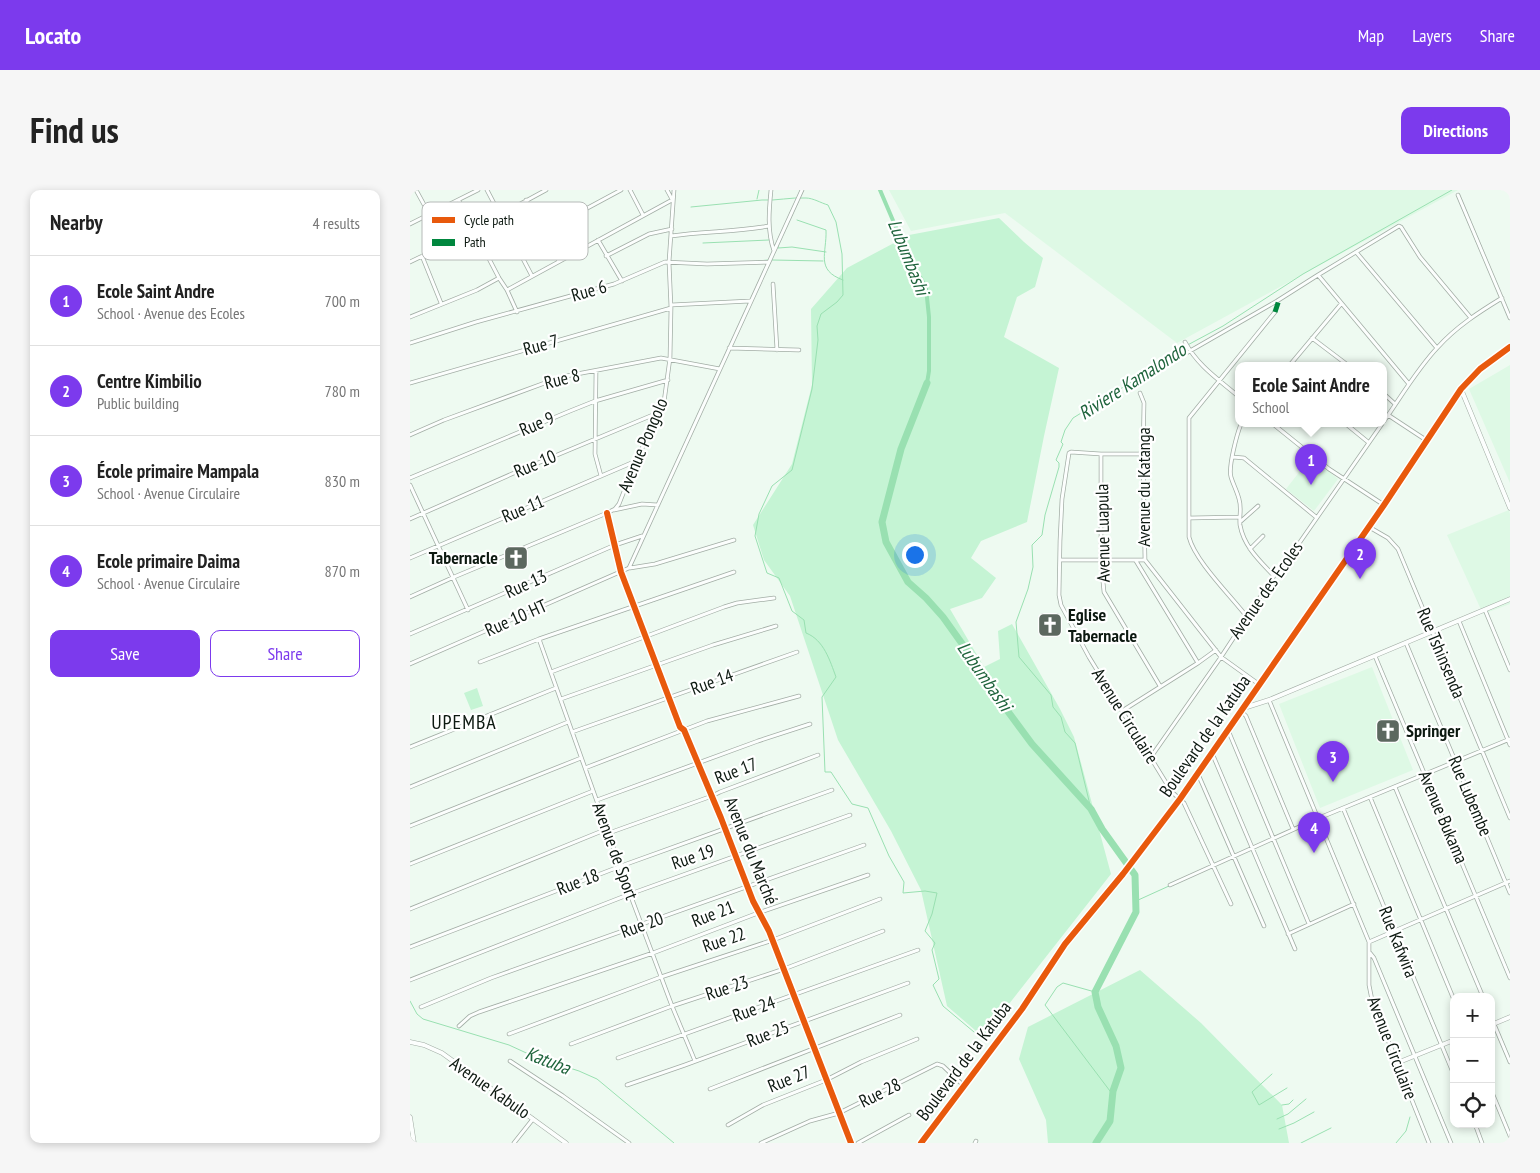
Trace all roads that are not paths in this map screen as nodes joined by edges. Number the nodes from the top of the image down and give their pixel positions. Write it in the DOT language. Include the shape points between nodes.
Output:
graph roads {
  1 [pos="416,190"];
  2 [pos="478,190"];
  3 [pos="487,190"];
  4 [pos="546,190"];
  5 [pos="621,190"];
  6 [pos="630,190"];
  7 [pos="667,190"];
  8 [pos="674,190"];
  9 [pos="771,190"];
  10 [pos="802,190"];
  11 [pos="1458,195"];
  12 [pos="526,200"];
  13 [pos="459,201"];
  14 [pos="673,201"];
  15 [pos="422,202"];
  16 [pos="493,202"];
  17 [pos="523,202"];
  18 [pos="588,208"];
  19 [pos="643,215"];
  20 [pos="422,218"];
  21 [pos="410,224"];
  22 [pos="769,226"];
  23 [pos="672,229"];
  24 [pos="671,236"];
  25 [pos="598,240"];
  26 [pos="588,245"];
  27 [pos="774,251"];
  28 [pos="1356,252"];
  29 [pos="422,256"];
  30 [pos="606,256"];
  31 [pos="424,260"];
  32 [pos="490,260"];
  33 [pos="524,260"];
  34 [pos="559,261"];
  35 [pos="410,262"];
  36 [pos="669,262"];
  37 [pos="769,262"];
  38 [pos="1318,275"];
  39 [pos="532,276"];
  40 [pos="499,278"];
  41 [pos="622,281"];
  42 [pos="773,284"];
  43 [pos="507,290"];
  44 [pos="1502,298"];
  45 [pos="751,301"];
  46 [pos="441,303"];
  47 [pos="1341,304"];
  48 [pos="671,306"];
  49 [pos="517,312"];
  50 [pos="1275,312"];
  51 [pos="410,317"];
  52 [pos="1471,318"];
  53 [pos="1510,318"];
  54 [pos="1312,338"];
  55 [pos="1185,342"];
  56 [pos="410,343"];
  57 [pos="1510,347"];
  58 [pos="729,348"];
  59 [pos="1437,348"];
  60 [pos="777,350"];
  61 [pos="799,350"];
  62 [pos="1190,351"];
  63 [pos="670,358"];
  64 [pos="1292,362"];
  65 [pos="1344,362"];
  66 [pos="720,369"];
  67 [pos="596,372"];
  68 [pos="668,380"];
  69 [pos="1219,380"];
  70 [pos="410,383"];
  71 [pos="1409,384"];
  72 [pos="1137,385"];
  73 [pos="1461,389"];
  74 [pos="1140,393"];
  75 [pos="1235,393"];
  76 [pos="1387,397"];
  77 [pos="595,401"];
  78 [pos="1395,404"];
  79 [pos="660,412"];
  80 [pos="1388,415"];
  81 [pos="1240,427"];
  82 [pos="1277,427"];
  83 [pos="1350,427"];
  84 [pos="1379,427"];
  85 [pos="410,435"];
  86 [pos="594,439"];
  87 [pos="1426,440"];
  88 [pos="1368,442"];
  89 [pos="1102,454"];
  90 [pos="1143,454"];
  91 [pos="1233,457"];
  92 [pos="636,460"];
  93 [pos="601,476"];
  94 [pos="410,478"];
  95 [pos="1343,479"];
  96 [pos="410,485"];
  97 [pos="658,505"];
  98 [pos="1384,505"];
  99 [pos="1258,506"];
  100 [pos="1510,508"];
  101 [pos="613,510"];
  102 [pos="424,512"];
  103 [pos="607,513"];
  104 [pos="1239,517"];
  105 [pos="1316,517"];
  106 [pos="1190,518"];
  107 [pos="410,519"];
  108 [pos="1240,523"];
  109 [pos="1368,527"];
  110 [pos="643,536"];
  111 [pos="1263,536"];
  112 [pos="734,540"];
  113 [pos="439,544"];
  114 [pos="616,545"];
  115 [pos="1250,549"];
  116 [pos="410,558"];
  117 [pos="1060,560"];
  118 [pos="1136,560"];
  119 [pos="1145,560"];
  120 [pos="1101,561"];
  121 [pos="629,568"];
  122 [pos="621,572"];
  123 [pos="734,572"];
  124 [pos="1274,576"];
  125 [pos="454,577"];
  126 [pos="410,597"];
  127 [pos="774,598"];
  128 [pos="1510,599"];
  129 [pos="633,606"];
  130 [pos="468,610"];
  131 [pos="1485,610"];
  132 [pos="1247,617"];
  133 [pos="1459,621"];
  134 [pos="776,626"];
  135 [pos="1432,632"];
  136 [pos="410,634"];
  137 [pos="645,636"];
  138 [pos="539,639"];
  139 [pos="1406,643"];
  140 [pos="1216,650"];
  141 [pos="797,652"];
  142 [pos="1375,656"];
  143 [pos="1221,657"];
  144 [pos="480,662"];
  145 [pos="1198,663"];
  146 [pos="410,664"];
  147 [pos="656,666"];
  148 [pos="1510,670"];
  149 [pos="552,672"];
  150 [pos="1260,685"];
  151 [pos="1160,686"];
  152 [pos="556,688"];
  153 [pos="798,696"];
  154 [pos="668,698"];
  155 [pos="561,699"];
  156 [pos="1270,700"];
  157 [pos="1122,710"];
  158 [pos="1242,710"];
  159 [pos="568,722"];
  160 [pos="810,724"];
  161 [pos="684,730"];
  162 [pos="1228,730"];
  163 [pos="572,732"];
  164 [pos="1509,740"];
  165 [pos="1510,745"];
  166 [pos="410,747"];
  167 [pos="1482,751"];
  168 [pos="1212,753"];
  169 [pos="818,755"];
  170 [pos="1150,757"];
  171 [pos="581,758"];
  172 [pos="1456,762"];
  173 [pos="698,763"];
  174 [pos="584,768"];
  175 [pos="1198,774"];
  176 [pos="1425,775"];
  177 [pos="410,787"];
  178 [pos="1395,787"];
  179 [pos="832,790"];
  180 [pos="593,791"];
  181 [pos="712,796"];
  182 [pos="1370,797"];
  183 [pos="1180,799"];
  184 [pos="597,800"];
  185 [pos="1343,808"];
  186 [pos="850,815"];
  187 [pos="1319,818"];
  188 [pos="1510,818"];
  189 [pos="410,826"];
  190 [pos="607,829"];
  191 [pos="724,830"];
  192 [pos="1293,830"];
  193 [pos="609,834"];
  194 [pos="1272,839"];
  195 [pos="864,845"];
  196 [pos="1252,847"];
  197 [pos="1233,856"];
  198 [pos="736,858"];
  199 [pos="410,864"];
  200 [pos="621,866"];
  201 [pos="1212,866"];
  202 [pos="868,875"];
  203 [pos="1508,882"];
  204 [pos="1170,885"];
  205 [pos="746,886"];
  206 [pos="1510,893"];
  207 [pos="630,894"];
  208 [pos="1476,896"];
  209 [pos="880,899"];
  210 [pos="1231,904"];
  211 [pos="1354,904"];
  212 [pos="1447,908"];
  213 [pos="410,909"];
  214 [pos="758,913"];
  215 [pos="1421,920"];
  216 [pos="1309,924"];
  217 [pos="642,925"];
  218 [pos="1264,926"];
  219 [pos="884,931"];
  220 [pos="1394,932"];
  221 [pos="1288,934"];
  222 [pos="773,940"];
  223 [pos="1369,942"];
  224 [pos="410,947"];
  225 [pos="1295,949"];
  226 [pos="918,950"];
  227 [pos="1369,952"];
  228 [pos="653,953"];
  229 [pos="784,969"];
  230 [pos="661,977"];
  231 [pos="1510,978"];
  232 [pos="410,980"];
  233 [pos="908,983"];
  234 [pos="1451,993"];
  235 [pos="1481,993"];
  236 [pos="793,994"];
  237 [pos="672,1006"];
  238 [pos="421,1007"];
  239 [pos="900,1015"];
  240 [pos="1510,1017"];
  241 [pos="803,1021"];
  242 [pos="1495,1024"];
  243 [pos="459,1026"];
  244 [pos="1495,1029"];
  245 [pos="509,1034"];
  246 [pos="684,1034"];
  247 [pos="917,1039"];
  248 [pos="410,1042"];
  249 [pos="1450,1042"];
  250 [pos="571,1044"];
  251 [pos="1441,1045"];
  252 [pos="814,1048"];
  253 [pos="1415,1055"];
  254 [pos="618,1058"];
  255 [pos="510,1061"];
  256 [pos="695,1062"];
  257 [pos="1510,1062"];
  258 [pos="1397,1063"];
  259 [pos="1450,1066"];
  260 [pos="826,1080"];
  261 [pos="627,1085"];
  262 [pos="964,1086"];
  263 [pos="710,1089"];
  264 [pos="1495,1100"];
  265 [pos="839,1113"];
  266 [pos="909,1115"];
  267 [pos="410,1117"];
  268 [pos="533,1118"];
  269 [pos="728,1125"];
  270 [pos="1476,1128"];
  271 [pos="1510,1136"];
  272 [pos="414,1143"];
  273 [pos="514,1143"];
  274 [pos="566,1143"];
  275 [pos="629,1143"];
  276 [pos="760,1143"];
  277 [pos="851,1143"];
  278 [pos="858,1143"];
  279 [pos="921,1143"];
  280 [pos="1429,1143"];
  281 [pos="1451,1143"];
  282 [pos="1482,1143"];
  1 -- 15 [label="street"];
  2 -- 13 [label="street"];
  3 -- 16 [label="street"];
  4 -- 12 [label="street"];
  5 -- 18 [label="street"];
  6 -- 19 [label="street"];
  7 -- 14 [label="street"];
  8 -- 14 [label="street, Avenue Pongolo"];
  9 -- 22 [label="street"];
  10 -- 27 [label="street"];
  11 -- 44 [label="street"];
  12 -- 17 [label="street"];
  14 -- 19 [label="street"];
  14 -- 23 [label="street, Avenue Pongolo"];
  19 -- 25 [label="street"];
  20 -- 21 [label="street"];
  22 -- 24 [label="street"];
  22 -- 27 [label="street"];
  23 -- 24 [label="street, Avenue Pongolo"];
  23 -- 30 [label="street" via="649,234"];
  24 -- 36 [label="street, Avenue Pongolo"];
  25 -- 26 [label="street"];
  25 -- 30 [label="street"];
  27 -- 37 [label="street"];
  28 -- 38 [label="street"];
  28 -- 52 [label="street" via="1399,226 1420,257"];
  28 -- 59 [label="street"];
  29 -- 35 [label="street"];
  30 -- 41 [label="street"];
  31 -- 46 [label="street"];
  32 -- 40 [label="street"];
  33 -- 39 [label="street"];
  34 -- 39 [label="street"];
  36 -- 37 [label="street, Rue 6"];
  36 -- 41 [label="street, Rue 6"];
  36 -- 48 [label="street, Avenue Pongolo"];
  37 -- 45 [label="street"];
  38 -- 47 [label="street"];
  38 -- 62 [label="street"];
  39 -- 43 [label="street"];
  40 -- 43 [label="street"];
  40 -- 46 [label="street"];
  41 -- 49 [label="street, Rue 6"];
  42 -- 60 [label="street"];
  43 -- 49 [label="street"];
  44 -- 52 [label="street, Avenue des Ecoles"];
  44 -- 53 [label="street"];
  45 -- 48 [label="street, Rue 7"];
  45 -- 58 [label="street"];
  46 -- 51 [label="street"];
  47 -- 54 [label="street"];
  47 -- 71 [label="street"];
  48 -- 63 [label="street, Avenue Pongolo"];
  48 -- 70 [label="street, Rue 7"];
  49 -- 56 [label="street, Rue 6"];
  50 -- 69 [label="street"];
  52 -- 59 [label="street, Avenue des Ecoles"];
  54 -- 64 [label="street"];
  54 -- 65 [label="street"];
  55 -- 62 [label="street"];
  57 -- 73 [label="street, Boulevard de la Katuba" via="1480,369"];
  58 -- 60 [label="street"];
  58 -- 66 [label="street"];
  59 -- 71 [label="street, Avenue des Ecoles"];
  60 -- 61 [label="street"];
  62 -- 69 [label="street"];
  62 -- 72 [label="street"];
  63 -- 66 [label="street, Rue 8"];
  63 -- 67 [label="street, Rue 8"];
  63 -- 68 [label="street, Avenue Pongolo"];
  66 -- 97 [label="street"];
  67 -- 77 [label="street"];
  67 -- 85 [label="street, Rue 8" via="540,384"];
  68 -- 77 [label="street, Rue 9"];
  68 -- 79 [label="street, Avenue Pongolo"];
  69 -- 75 [label="street"];
  69 -- 106 [label="street" via="1189,421"];
  71 -- 78 [label="street, Avenue des Ecoles"];
  73 -- 87 [label="street, Boulevard de la Katuba"];
  73 -- 100 [label="street"];
  74 -- 90 [label="street, Avenue du Katanga" via="1144,402"];
  76 -- 78 [label="street"];
  77 -- 86 [label="street"];
  77 -- 94 [label="street, Rue 9"];
  78 -- 80 [label="street, Avenue des Ecoles"];
  79 -- 86 [label="street, Rue 10"];
  79 -- 92 [label="street, Avenue Pongolo"];
  80 -- 87 [label="street"];
  81 -- 91 [label="street"];
  82 -- 95 [label="street"];
  83 -- 88 [label="street"];
  84 -- 88 [label="street, Avenue des Ecoles"];
  86 -- 93 [label="street"];
  86 -- 102 [label="street, Rue 10"];
  87 -- 98 [label="street, Boulevard de la Katuba"];
  88 -- 95 [label="street, Avenue des Ecoles"];
  89 -- 90 [label="street"];
  89 -- 117 [label="street, Avenue Circulaire" via="1069,454 1062,499"];
  89 -- 120 [label="street, Avenue Luapula"];
  90 -- 119 [label="street, Avenue du Katanga"];
  91 -- 104 [label="street" via="1230,474 1240,500"];
  91 -- 105 [label="street" via="1244,458"];
  92 -- 93 [label="street, Rue 11"];
  92 -- 101 [label="street, Avenue Pongolo" via="619,504"];
  93 -- 113 [label="street, Rue 11"];
  95 -- 98 [label="street"];
  95 -- 105 [label="street, Avenue des Ecoles"];
  96 -- 102 [label="street"];
  97 -- 101 [label="street" via="642,504"];
  97 -- 110 [label="street"];
  98 -- 109 [label="street, Boulevard de la Katuba"];
  99 -- 108 [label="street"];
  101 -- 103 [label="street, Avenue Pongolo"];
  102 -- 107 [label="street, Rue 10"];
  102 -- 113 [label="street"];
  103 -- 114 [label="street"];
  103 -- 125 [label="street, Avenue Pongolo"];
  104 -- 106 [label="street"];
  104 -- 108 [label="street"];
  105 -- 124 [label="street, Avenue des Ecoles"];
  106 -- 132 [label="street" via="1189,537 1193,549"];
  108 -- 115 [label="street"];
  109 -- 135 [label="street, Rue Tshinsenda" via="1396,546"];
  109 -- 150 [label="street, Boulevard de la Katuba"];
  110 -- 114 [label="street, Rue 13"];
  110 -- 121 [label="street"];
  111 -- 115 [label="street"];
  112 -- 121 [label="street, Rue 10 HT" via="655,564"];
  113 -- 116 [label="street, Rue 11"];
  113 -- 125 [label="street"];
  114 -- 122 [label="street"];
  114 -- 130 [label="street, Rue 13"];
  115 -- 124 [label="street"];
  117 -- 120 [label="street"];
  117 -- 157 [label="street, Avenue Circulaire" via="1061,605"];
  118 -- 119 [label="street"];
  118 -- 120 [label="street"];
  118 -- 145 [label="street"];
  119 -- 140 [label="street, Avenue du Katanga"];
  120 -- 151 [label="street, Avenue Luapula" via="1104,592"];
  121 -- 122 [label="street, Rue 10 HT"];
  122 -- 129 [label="street, Avenue du Marché"];
  122 -- 146 [label="street, Rue 10 HT"];
  123 -- 129 [label="street"];
  124 -- 132 [label="street, Avenue des Ecoles"];
  125 -- 126 [label="street, Avenue Pongolo"];
  125 -- 130 [label="street"];
  127 -- 137 [label="street" via="737,603"];
  128 -- 131 [label="street"];
  129 -- 137 [label="street, Avenue du Marché"];
  129 -- 138 [label="street"];
  130 -- 136 [label="street, Rue 13"];
  131 -- 133 [label="street"];
  131 -- 148 [label="street"];
  132 -- 143 [label="street, Avenue des Ecoles"];
  133 -- 135 [label="street"];
  133 -- 164 [label="street"];
  134 -- 147 [label="street"];
  135 -- 139 [label="street"];
  135 -- 167 [label="street, Rue Tshinsenda"];
  137 -- 147 [label="street, Avenue du Marché"];
  137 -- 149 [label="street"];
  138 -- 144 [label="street"];
  138 -- 149 [label="street, Avenue de Sport"];
  139 -- 142 [label="street"];
  139 -- 172 [label="street, Rue Lubembe"];
  140 -- 143 [label="street, Avenue du Katanga"];
  140 -- 145 [label="street"];
  141 -- 154 [label="street, Rue 14"];
  142 -- 156 [label="street"];
  142 -- 176 [label="street, Avenue Bukama"];
  143 -- 150 [label="street, Avenue du Katanga"];
  143 -- 170 [label="street, Avenue des Ecoles"];
  145 -- 151 [label="street"];
  147 -- 154 [label="street, Avenue du Marché"];
  147 -- 155 [label="street"];
  149 -- 152 [label="street, Avenue de Sport"];
  150 -- 158 [label="street, Boulevard de la Katuba"];
  151 -- 157 [label="street"];
  152 -- 155 [label="street, Avenue de Sport"];
  152 -- 166 [label="street"];
  153 -- 161 [label="street"];
  154 -- 161 [label="street, Avenue du Marché"];
  154 -- 163 [label="street, Rue 14"];
  155 -- 159 [label="street, Avenue de Sport"];
  156 -- 158 [label="street"];
  156 -- 187 [label="street, Avenue Circulaire"];
  157 -- 170 [label="street, Avenue Circulaire"];
  158 -- 162 [label="street, Boulevard de la Katuba"];
  158 -- 192 [label="street"];
  159 -- 163 [label="street, Avenue de Sport"];
  159 -- 177 [label="street"];
  160 -- 173 [label="street"];
  161 -- 173 [label="street, Avenue du Marché"];
  161 -- 174 [label="street"];
  162 -- 168 [label="street, Boulevard de la Katuba"];
  162 -- 194 [label="street"];
  163 -- 171 [label="street, Avenue de Sport"];
  164 -- 165 [label="street"];
  164 -- 167 [label="street"];
  167 -- 172 [label="street"];
  167 -- 188 [label="street, Rue Tshinsenda"];
  168 -- 175 [label="street, Boulevard de la Katuba"];
  168 -- 196 [label="street"];
  169 -- 181 [label="street, Rue 17"];
  170 -- 183 [label="street, Avenue Circulaire"];
  171 -- 174 [label="street, Avenue de Sport"];
  171 -- 189 [label="street"];
  172 -- 176 [label="street"];
  172 -- 203 [label="street, Rue Lubembe"];
  173 -- 181 [label="street, Avenue du Marché"];
  173 -- 184 [label="street"];
  174 -- 180 [label="street, Avenue de Sport"];
  175 -- 183 [label="street, Boulevard de la Katuba"];
  175 -- 197 [label="street"];
  176 -- 178 [label="street"];
  176 -- 208 [label="street, Avenue Bukama"];
  178 -- 182 [label="street"];
  178 -- 212 [label="street"];
  179 -- 191 [label="street, Rue 18"];
  180 -- 184 [label="street, Avenue de Sport"];
  180 -- 199 [label="street"];
  181 -- 191 [label="street, Avenue du Marché"];
  181 -- 193 [label="street, Rue 17"];
  182 -- 185 [label="street"];
  182 -- 215 [label="street"];
  183 -- 201 [label="street, Avenue Circulaire"];
  183 -- 262 [label="street, Boulevard de la Katuba" via="1066,944"];
  184 -- 190 [label="street, Avenue de Sport"];
  185 -- 187 [label="street"];
  185 -- 220 [label="street, Rue Kafwira"];
  186 -- 198 [label="street, Rue 19"];
  187 -- 192 [label="street"];
  187 -- 211 [label="street, Avenue Circulaire"];
  190 -- 193 [label="street, Avenue de Sport"];
  190 -- 213 [label="street"];
  191 -- 198 [label="street, Avenue du Marché"];
  191 -- 200 [label="street, Rue 18"];
  192 -- 194 [label="street"];
  193 -- 200 [label="street, Avenue de Sport"];
  194 -- 196 [label="street"];
  194 -- 216 [label="street"];
  195 -- 205 [label="street, Rue 20"];
  196 -- 197 [label="street"];
  196 -- 221 [label="street"];
  197 -- 201 [label="street"];
  197 -- 218 [label="street"];
  198 -- 205 [label="street, Avenue du Marché"];
  198 -- 207 [label="street, Rue 19"];
  200 -- 207 [label="street, Avenue de Sport"];
  200 -- 224 [label="street, Rue 18"];
  201 -- 204 [label="street"];
  201 -- 210 [label="street, Avenue Circulaire"];
  202 -- 214 [label="street, Rue 21"];
  203 -- 206 [label="street, Rue Lubembe"];
  203 -- 208 [label="street"];
  205 -- 214 [label="street, Avenue du Marché"];
  205 -- 217 [label="street, Rue 20"];
  207 -- 217 [label="street, Avenue de Sport"];
  207 -- 232 [label="street, Rue 19"];
  208 -- 212 [label="street"];
  208 -- 231 [label="street, Avenue Bukama"];
  209 -- 222 [label="street, Rue 22"];
  211 -- 216 [label="street"];
  211 -- 223 [label="street, Avenue Circulaire"];
  212 -- 215 [label="street"];
  212 -- 235 [label="street"];
  214 -- 222 [label="street, Avenue du Marché"];
  214 -- 228 [label="street, Rue 21"];
  215 -- 220 [label="street"];
  215 -- 234 [label="street"];
  216 -- 221 [label="street"];
  217 -- 228 [label="street, Avenue de Sport"];
  217 -- 238 [label="street, Rue 20" via="491,978"];
  219 -- 229 [label="street, Rue 23"];
  220 -- 223 [label="street"];
  220 -- 251 [label="street, Rue Kafwira"];
  221 -- 225 [label="street"];
  222 -- 229 [label="street, Avenue du Marché"];
  222 -- 230 [label="street, Rue 22"];
  223 -- 227 [label="street, Avenue Circulaire"];
  226 -- 236 [label="street, Rue 24"];
  227 -- 253 [label="street"];
  227 -- 258 [label="street, Avenue Circulaire" via="1372,1000"];
  228 -- 230 [label="street, Avenue de Sport"];
  228 -- 243 [label="street, Rue 21" via="479,1012"];
  229 -- 236 [label="street, Avenue du Marché"];
  229 -- 237 [label="street, Rue 23"];
  230 -- 237 [label="street, Avenue de Sport"];
  230 -- 245 [label="street, Rue 22"];
  233 -- 241 [label="street, Rue 25"];
  236 -- 241 [label="street, Avenue du Marché"];
  236 -- 246 [label="street, Rue 24"];
  237 -- 246 [label="street, Avenue de Sport"];
  237 -- 250 [label="street, Rue 23"];
  239 -- 252 [label="street"];
  240 -- 242 [label="street"];
  241 -- 252 [label="street, Avenue du Marché"];
  241 -- 256 [label="street, Rue 25"];
  244 -- 257 [label="street"];
  246 -- 254 [label="street, Rue 24"];
  246 -- 256 [label="street, Avenue de Sport"];
  247 -- 260 [label="street, Rue 27"];
  248 -- 268 [label="street, Avenue Kabulo" via="442,1053"];
  249 -- 251 [label="street"];
  251 -- 253 [label="street"];
  251 -- 259 [label="street, Rue Kafwira"];
  252 -- 260 [label="street, Avenue du Marché"];
  252 -- 263 [label="street"];
  253 -- 258 [label="street"];
  253 -- 281 [label="street"];
  255 -- 275 [label="street"];
  256 -- 261 [label="street, Rue 25"];
  258 -- 280 [label="street, Avenue Circulaire"];
  260 -- 265 [label="street, Avenue du Marché"];
  260 -- 269 [label="street, Rue 27" via="763,1105"];
  262 -- 265 [label="street, Rue 28" via="937,1064"];
  262 -- 279 [label="street, Boulevard de la Katuba"];
  264 -- 271 [label="street"];
  265 -- 276 [label="street, Rue 28" via="810,1121"];
  265 -- 277 [label="street, Avenue du Marché"];
  266 -- 278 [label="street"];
  267 -- 272 [label="street"];
  268 -- 273 [label="street"];
  268 -- 274 [label="street, Avenue Kabulo"];
  270 -- 282 [label="street"];
}
